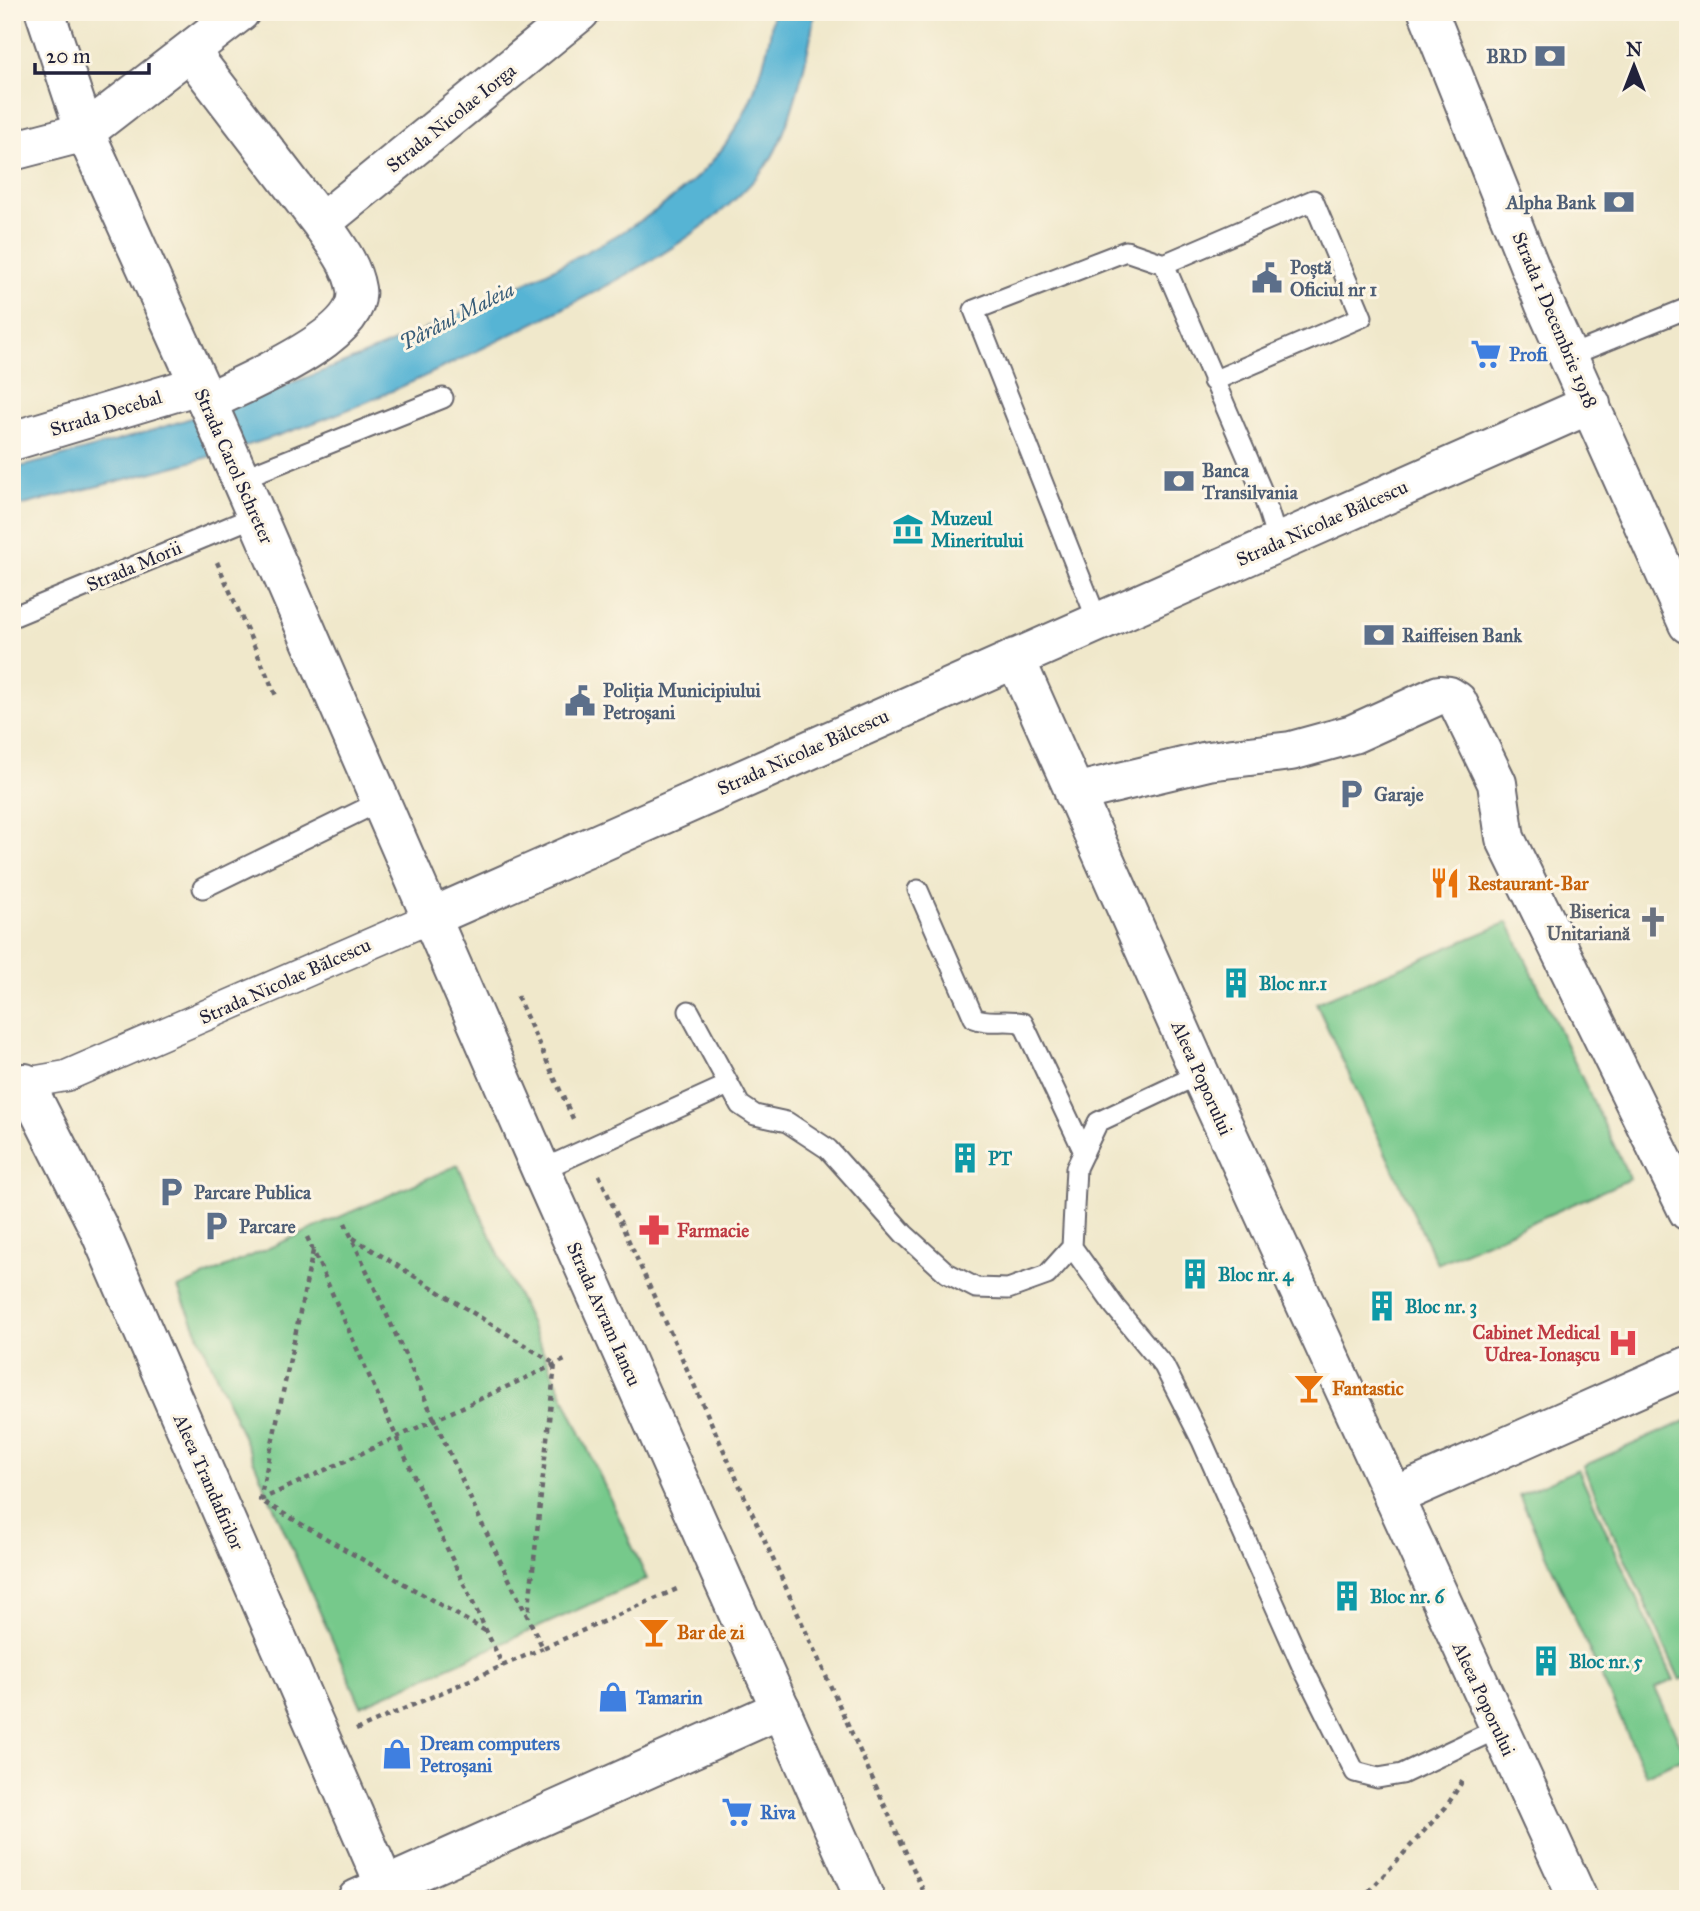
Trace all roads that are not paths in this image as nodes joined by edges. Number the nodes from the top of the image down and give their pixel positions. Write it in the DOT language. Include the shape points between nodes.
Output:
graph roads {
  1 [pos="45,12"];
  2 [pos="240,12"];
  3 [pos="580,12"];
  4 [pos="1428,12"];
  5 [pos="191,52"];
  6 [pos="85,132"];
  7 [pos="12,151"];
  8 [pos="321,223"];
  9 [pos="1164,264"];
  10 [pos="1688,308"];
  11 [pos="1569,356"];
  12 [pos="1213,381"];
  13 [pos="203,393"];
  14 [pos="443,398"];
  15 [pos="1591,404"];
  16 [pos="12,441"];
  17 [pos="240,479"];
  18 [pos="256,516"];
  19 [pos="1278,542"];
  20 [pos="12,617"];
  21 [pos="1098,622"];
  22 [pos="1688,624"];
  23 [pos="1015,658"];
  24 [pos="1074,793"];
  25 [pos="381,801"];
  26 [pos="203,888"];
  27 [pos="918,890"];
  28 [pos="432,917"];
  29 [pos="689,1011"];
  30 [pos="1200,1074"];
  31 [pos="728,1085"];
  32 [pos="19,1086"];
  33 [pos="1084,1152"];
  34 [pos="541,1170"];
  35 [pos="1688,1211"];
  36 [pos="1072,1247"];
  37 [pos="1688,1366"];
  38 [pos="1392,1497"];
  39 [pos="781,1709"];
  40 [pos="1497,1729"];
  41 [pos="392,1890"];
  42 [pos="865,1899"];
  43 [pos="1577,1899"];
  1 -- 6 [label="street, Strada Carol Schreter"];
  2 -- 5 [label="street"];
  3 -- 8 [label="street, Strada Nicolae Iorga"];
  4 -- 11 [label="street, Strada 1 Decembrie 1918"];
  5 -- 6 [label="street"];
  5 -- 8 [label="street"];
  6 -- 7 [label="street"];
  6 -- 13 [label="street, Strada Carol Schreter"];
  8 -- 13 [label="street" via="351,267 357,292 352,314 322,342"];
  9 -- 12 [label="lane"];
  9 -- 12 [label="lane" via="1313,200 1338,258 1362,317"];
  9 -- 21 [label="lane" via="1126,251 974,310"];
  10 -- 11 [label="lane"];
  11 -- 15 [label="street, Strada 1 Decembrie 1918"];
  12 -- 19 [label="lane" via="1261,489"];
  13 -- 16 [label="street, Strada Decebal"];
  13 -- 17 [label="street, Strada Carol Schreter"];
  14 -- 17 [label="lane"];
  15 -- 19 [label="street, Strada Nicolae Bălcescu"];
  15 -- 22 [label="street, Strada 1 Decembrie 1918"];
  17 -- 18 [label="street, Strada Carol Schreter"];
  18 -- 20 [label="lane, Strada Morii"];
  18 -- 25 [label="street, Strada Carol Schreter"];
  19 -- 21 [label="street, Strada Nicolae Bălcescu"];
  21 -- 23 [label="street, Strada Nicolae Bălcescu"];
  23 -- 24 [label="street, Aleea Poporului"];
  23 -- 28 [label="street, Strada Nicolae Bălcescu"];
  24 -- 30 [label="street, Aleea Poporului"];
  24 -- 35 [label="street" via="1208,761 1303,747 1353,734 1439,695 1457,701 1497,783 1506,838"];
  25 -- 26 [label="lane"];
  25 -- 28 [label="street, Strada Carol Schreter"];
  27 -- 33 [label="lane" via="974,1018 985,1023 1008,1018 1023,1023"];
  28 -- 32 [label="street, Strada Nicolae Bălcescu" via="66,1076"];
  28 -- 34 [label="street, Strada Avram Iancu"];
  29 -- 31 [label="lane"];
  30 -- 33 [label="lane" via="1098,1122"];
  30 -- 38 [label="street, Aleea Poporului"];
  31 -- 34 [label="lane"];
  31 -- 36 [label="lane" via="740,1105 755,1115 787,1122 828,1149 904,1234 947,1273 976,1289 1008,1289 1047,1275"];
  32 -- 41 [label="street, Aleea Trandafirilor" via="98,1227"];
  33 -- 36 [label="lane" via="1076,1168"];
  34 -- 39 [label="street, Strada Avram Iancu"];
  36 -- 40 [label="lane" via="1164,1366 1355,1772 1378,1778 1402,1774"];
  37 -- 38 [label="street"];
  38 -- 40 [label="street, Aleea Poporului"];
  39 -- 41 [label="street"];
  39 -- 42 [label="street, Strada Avram Iancu"];
  40 -- 43 [label="street, Aleea Poporului"];
}
